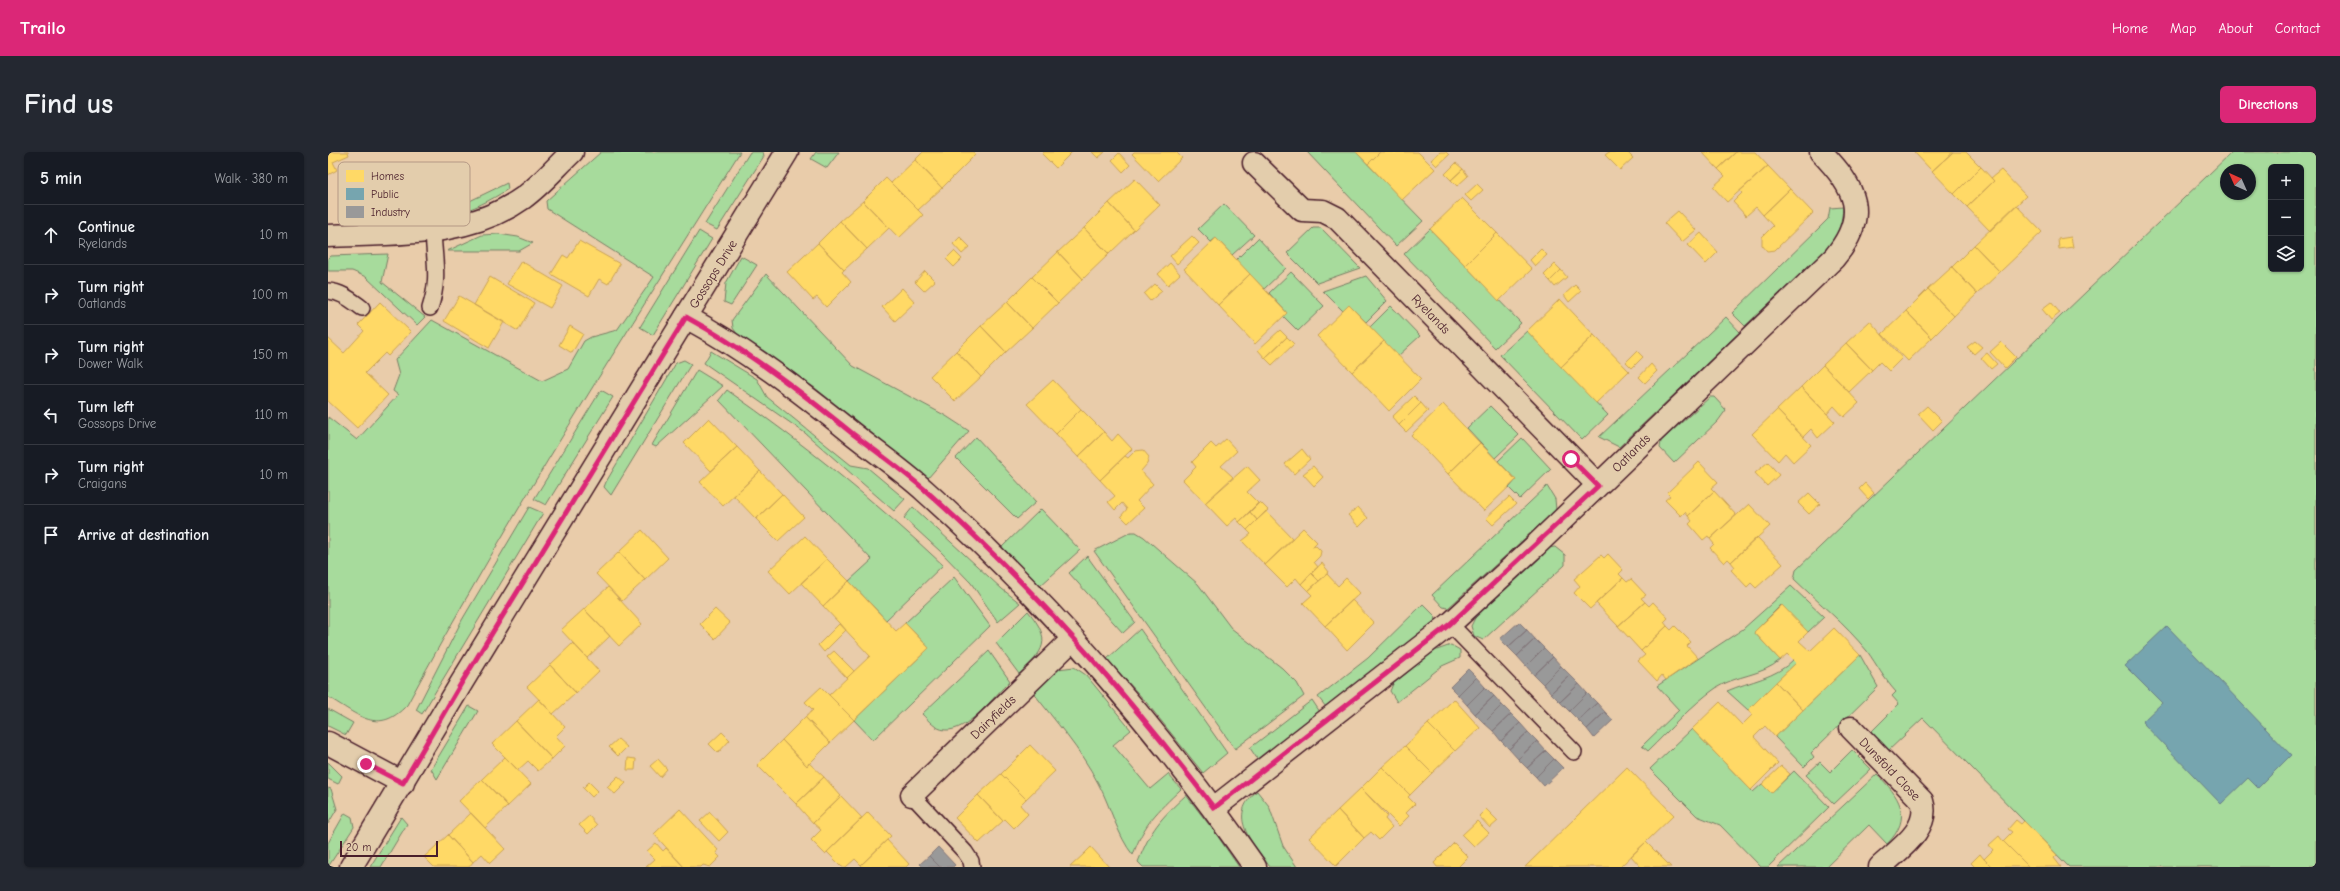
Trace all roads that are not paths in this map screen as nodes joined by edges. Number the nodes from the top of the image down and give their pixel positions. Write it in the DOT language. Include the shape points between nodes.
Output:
graph roads {
  1 [pos="572,152"];
  2 [pos="787,152"];
  3 [pos="1821,152"];
  4 [pos="1254,162"];
  5 [pos="470,223"];
  6 [pos="461,226"];
  7 [pos="433,230"];
  8 [pos="328,236"];
  9 [pos="328,291"];
  10 [pos="362,308"];
  11 [pos="430,308"];
  12 [pos="686,317"];
  13 [pos="1598,486"];
  14 [pos="1450,624"];
  15 [pos="1074,639"];
  16 [pos="1851,728"];
  17 [pos="328,742"];
  18 [pos="1574,752"];
  19 [pos="403,783"];
  20 [pos="912,795"];
  21 [pos="1214,808"];
  22 [pos="351,867"];
  23 [pos="972,867"];
  24 [pos="1255,867"];
  25 [pos="1880,867"];
  1 -- 5 [label="street" via="524,197 496,214"];
  2 -- 12 [label="street, Gossops Drive"];
  3 -- 13 [label="street, Oatlands" via="1847,182 1853,196 1853,226 1846,243 1834,258"];
  4 -- 13 [label="street, Ryelands" via="1302,210 1324,211 1338,218"];
  6 -- 7 [label="street"];
  7 -- 8 [label="street"];
  7 -- 11 [label="lane" via="437,289"];
  9 -- 10 [label="lane" via="348,297"];
  12 -- 15 [label="street" via="714,333 812,401 924,490 1035,596"];
  12 -- 19 [label="street, Gossops Drive" via="466,675"];
  13 -- 14 [label="street, Oatlands"];
  14 -- 18 [label="lane"];
  14 -- 21 [label="street, Oatlands"];
  15 -- 20 [label="street, Dairyfields"];
  15 -- 21 [label="street" via="1171,751"];
  16 -- 25 [label="street, Dunsfold Close" via="1922,801 1925,811 1915,833"];
  17 -- 19 [label="street"];
  19 -- 22 [label="street, Gossops Drive"];
  20 -- 23 [label="lane" via="965,852"];
  21 -- 24 [label="street"];
}
